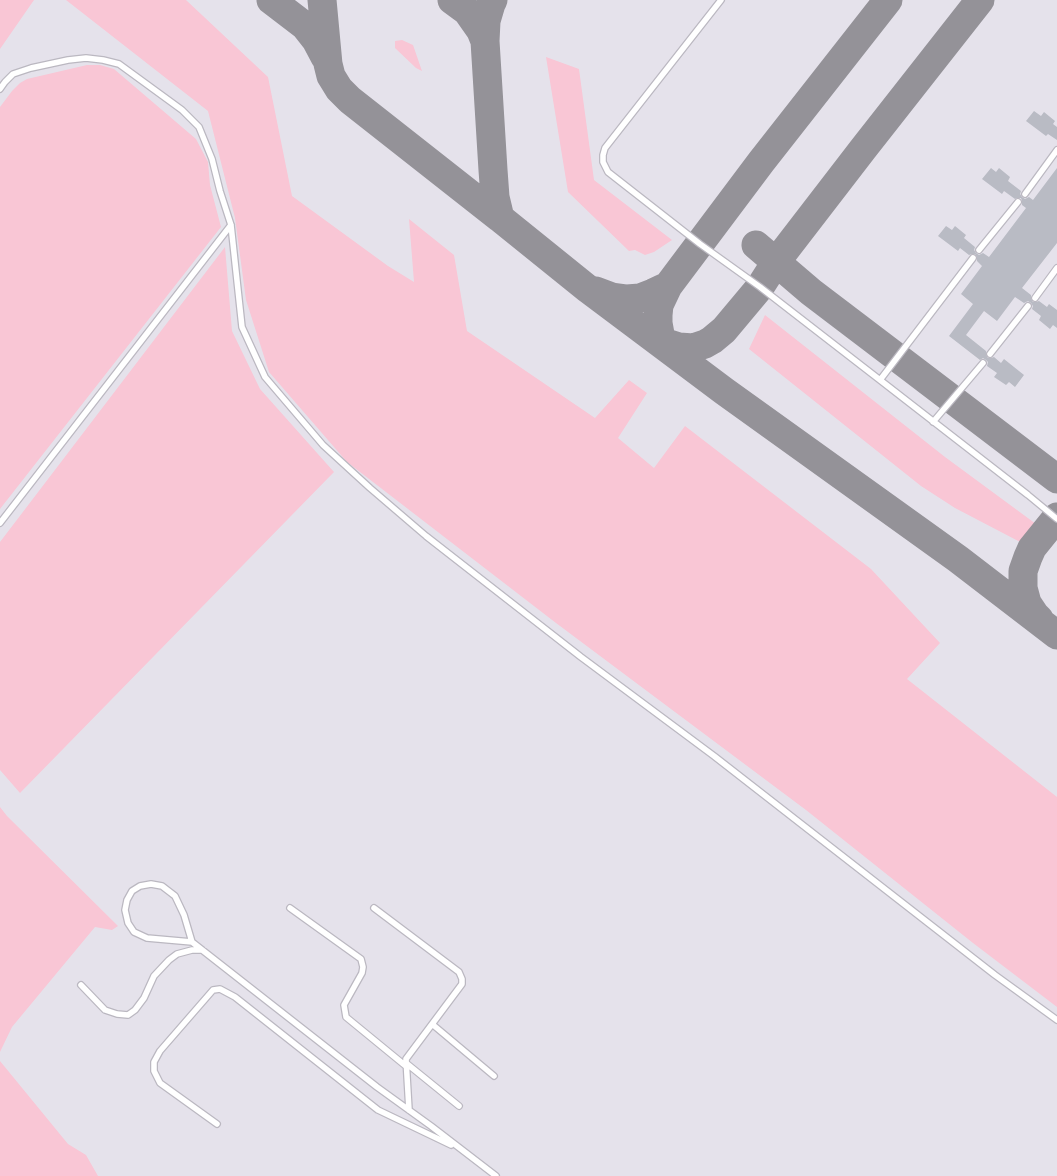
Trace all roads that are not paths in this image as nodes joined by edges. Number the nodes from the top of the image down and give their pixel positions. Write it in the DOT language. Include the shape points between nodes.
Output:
graph roads {
  1 [pos="721,0"];
  2 [pos="0,89"];
  3 [pos="1057,150"];
  4 [pos="1025,194"];
  5 [pos="1018,202"];
  6 [pos="230,225"];
  7 [pos="979,250"];
  8 [pos="973,258"];
  9 [pos="1057,268"];
  10 [pos="1035,298"];
  11 [pos="1028,306"];
  12 [pos="990,354"];
  13 [pos="983,363"];
  14 [pos="880,380"];
  15 [pos="933,422"];
  16 [pos="1057,519"];
  17 [pos="0,523"];
  18 [pos="290,908"];
  19 [pos="374,908"];
  20 [pos="192,942"];
  21 [pos="202,950"];
  22 [pos="81,985"];
  23 [pos="1057,1020"];
  24 [pos="432,1024"];
  25 [pos="406,1065"];
  26 [pos="494,1076"];
  27 [pos="459,1106"];
  28 [pos="409,1110"];
  29 [pos="217,1124"];
  30 [pos="462,1150"];
  31 [pos="496,1176"];
  1 -- 14 [label="lane" via="605,148 602,162 608,172"];
  2 -- 6 [label="lane" via="12,74 68,60 86,58 119,64 182,110 199,127 212,158"];
  3 -- 4 [label="lane"];
  5 -- 7 [label="lane"];
  6 -- 17 [label="lane"];
  6 -- 23 [label="lane" via="242,327 265,377 323,445 426,536"];
  8 -- 14 [label="lane"];
  9 -- 10 [label="lane"];
  11 -- 12 [label="lane"];
  13 -- 15 [label="lane"];
  14 -- 15 [label="lane"];
  15 -- 16 [label="lane"];
  18 -- 25 [label="lane" via="361,960 362,973 344,1006 346,1016"];
  19 -- 24 [label="lane" via="458,972 462,979 462,984"];
  20 -- 20 [label="lane" via="175,896 162,886 151,884 132,891 126,900 125,910 134,932 146,938"];
  20 -- 21 [label="lane"];
  21 -- 22 [label="lane" via="177,954 169,960 154,976 136,1010 128,1015 105,1010"];
  21 -- 28 [label="lane"];
  24 -- 25 [label="lane" via="406,1059"];
  24 -- 26 [label="lane"];
  25 -- 27 [label="lane"];
  25 -- 28 [label="lane"];
  28 -- 30 [label="lane"];
  29 -- 30 [label="lane" via="160,1082 154,1071 154,1062 213,990 220,989 235,997 378,1110"];
  30 -- 31 [label="lane"];
}
